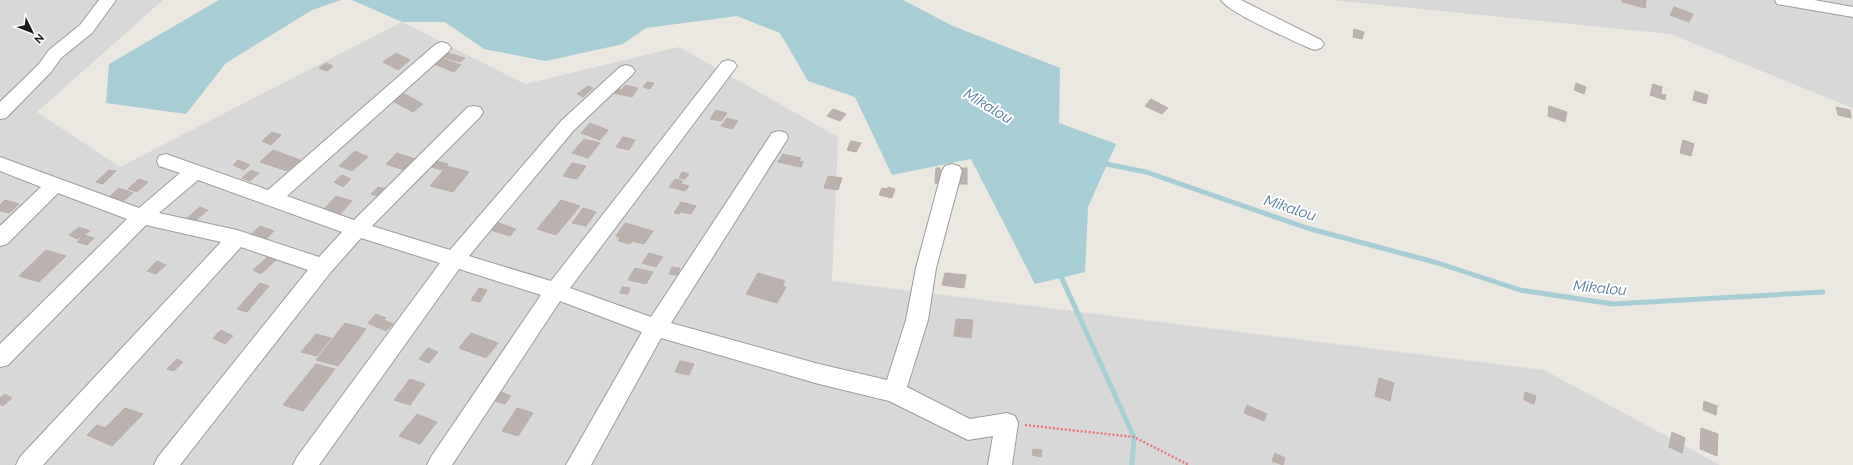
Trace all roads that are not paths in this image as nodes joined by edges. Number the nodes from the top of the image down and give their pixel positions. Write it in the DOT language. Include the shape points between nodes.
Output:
graph roads {
  1 [pos="108,0"];
  2 [pos="1229,0"];
  3 [pos="1783,0"];
  4 [pos="1821,3"];
  5 [pos="1853,12"];
  6 [pos="1314,44"];
  7 [pos="442,48"];
  8 [pos="728,66"];
  9 [pos="626,71"];
  10 [pos="8,94"];
  11 [pos="474,112"];
  12 [pos="0,113"];
  13 [pos="779,138"];
  14 [pos="166,161"];
  15 [pos="0,164"];
  16 [pos="952,171"];
  17 [pos="194,172"];
  18 [pos="55,185"];
  19 [pos="272,198"];
  20 [pos="142,217"];
  21 [pos="357,229"];
  22 [pos="0,238"];
  23 [pos="237,238"];
  24 [pos="455,259"];
  25 [pos="323,267"];
  26 [pos="555,291"];
  27 [pos="656,328"];
  28 [pos="0,358"];
  29 [pos="894,392"];
  30 [pos="28,465"];
  31 [pos="166,465"];
  32 [pos="306,465"];
  33 [pos="439,465"];
  34 [pos="578,465"];
  35 [pos="1000,465"];
  1 -- 10 [label="street" via="86,29 55,54 45,68"];
  2 -- 6 [label="street"];
  3 -- 4 [label="street"];
  4 -- 5 [label="street"];
  7 -- 19 [label="street"];
  8 -- 26 [label="street"];
  9 -- 24 [label="street" via="568,125"];
  10 -- 12 [label="street"];
  11 -- 21 [label="street"];
  13 -- 27 [label="street"];
  14 -- 17 [label="street"];
  15 -- 18 [label="street"];
  16 -- 29 [label="street" via="926,268 917,320"];
  17 -- 19 [label="street"];
  17 -- 20 [label="street"];
  18 -- 20 [label="street"];
  18 -- 22 [label="street"];
  19 -- 21 [label="street"];
  20 -- 23 [label="street"];
  20 -- 28 [label="street"];
  21 -- 24 [label="street"];
  21 -- 25 [label="street"];
  23 -- 25 [label="street"];
  23 -- 30 [label="street"];
  24 -- 26 [label="street"];
  24 -- 32 [label="street"];
  25 -- 31 [label="street"];
  26 -- 27 [label="street"];
  26 -- 33 [label="street"];
  27 -- 29 [label="street" via="819,374"];
  27 -- 34 [label="street"];
  29 -- 35 [label="street" via="968,430 1007,423"];
}
